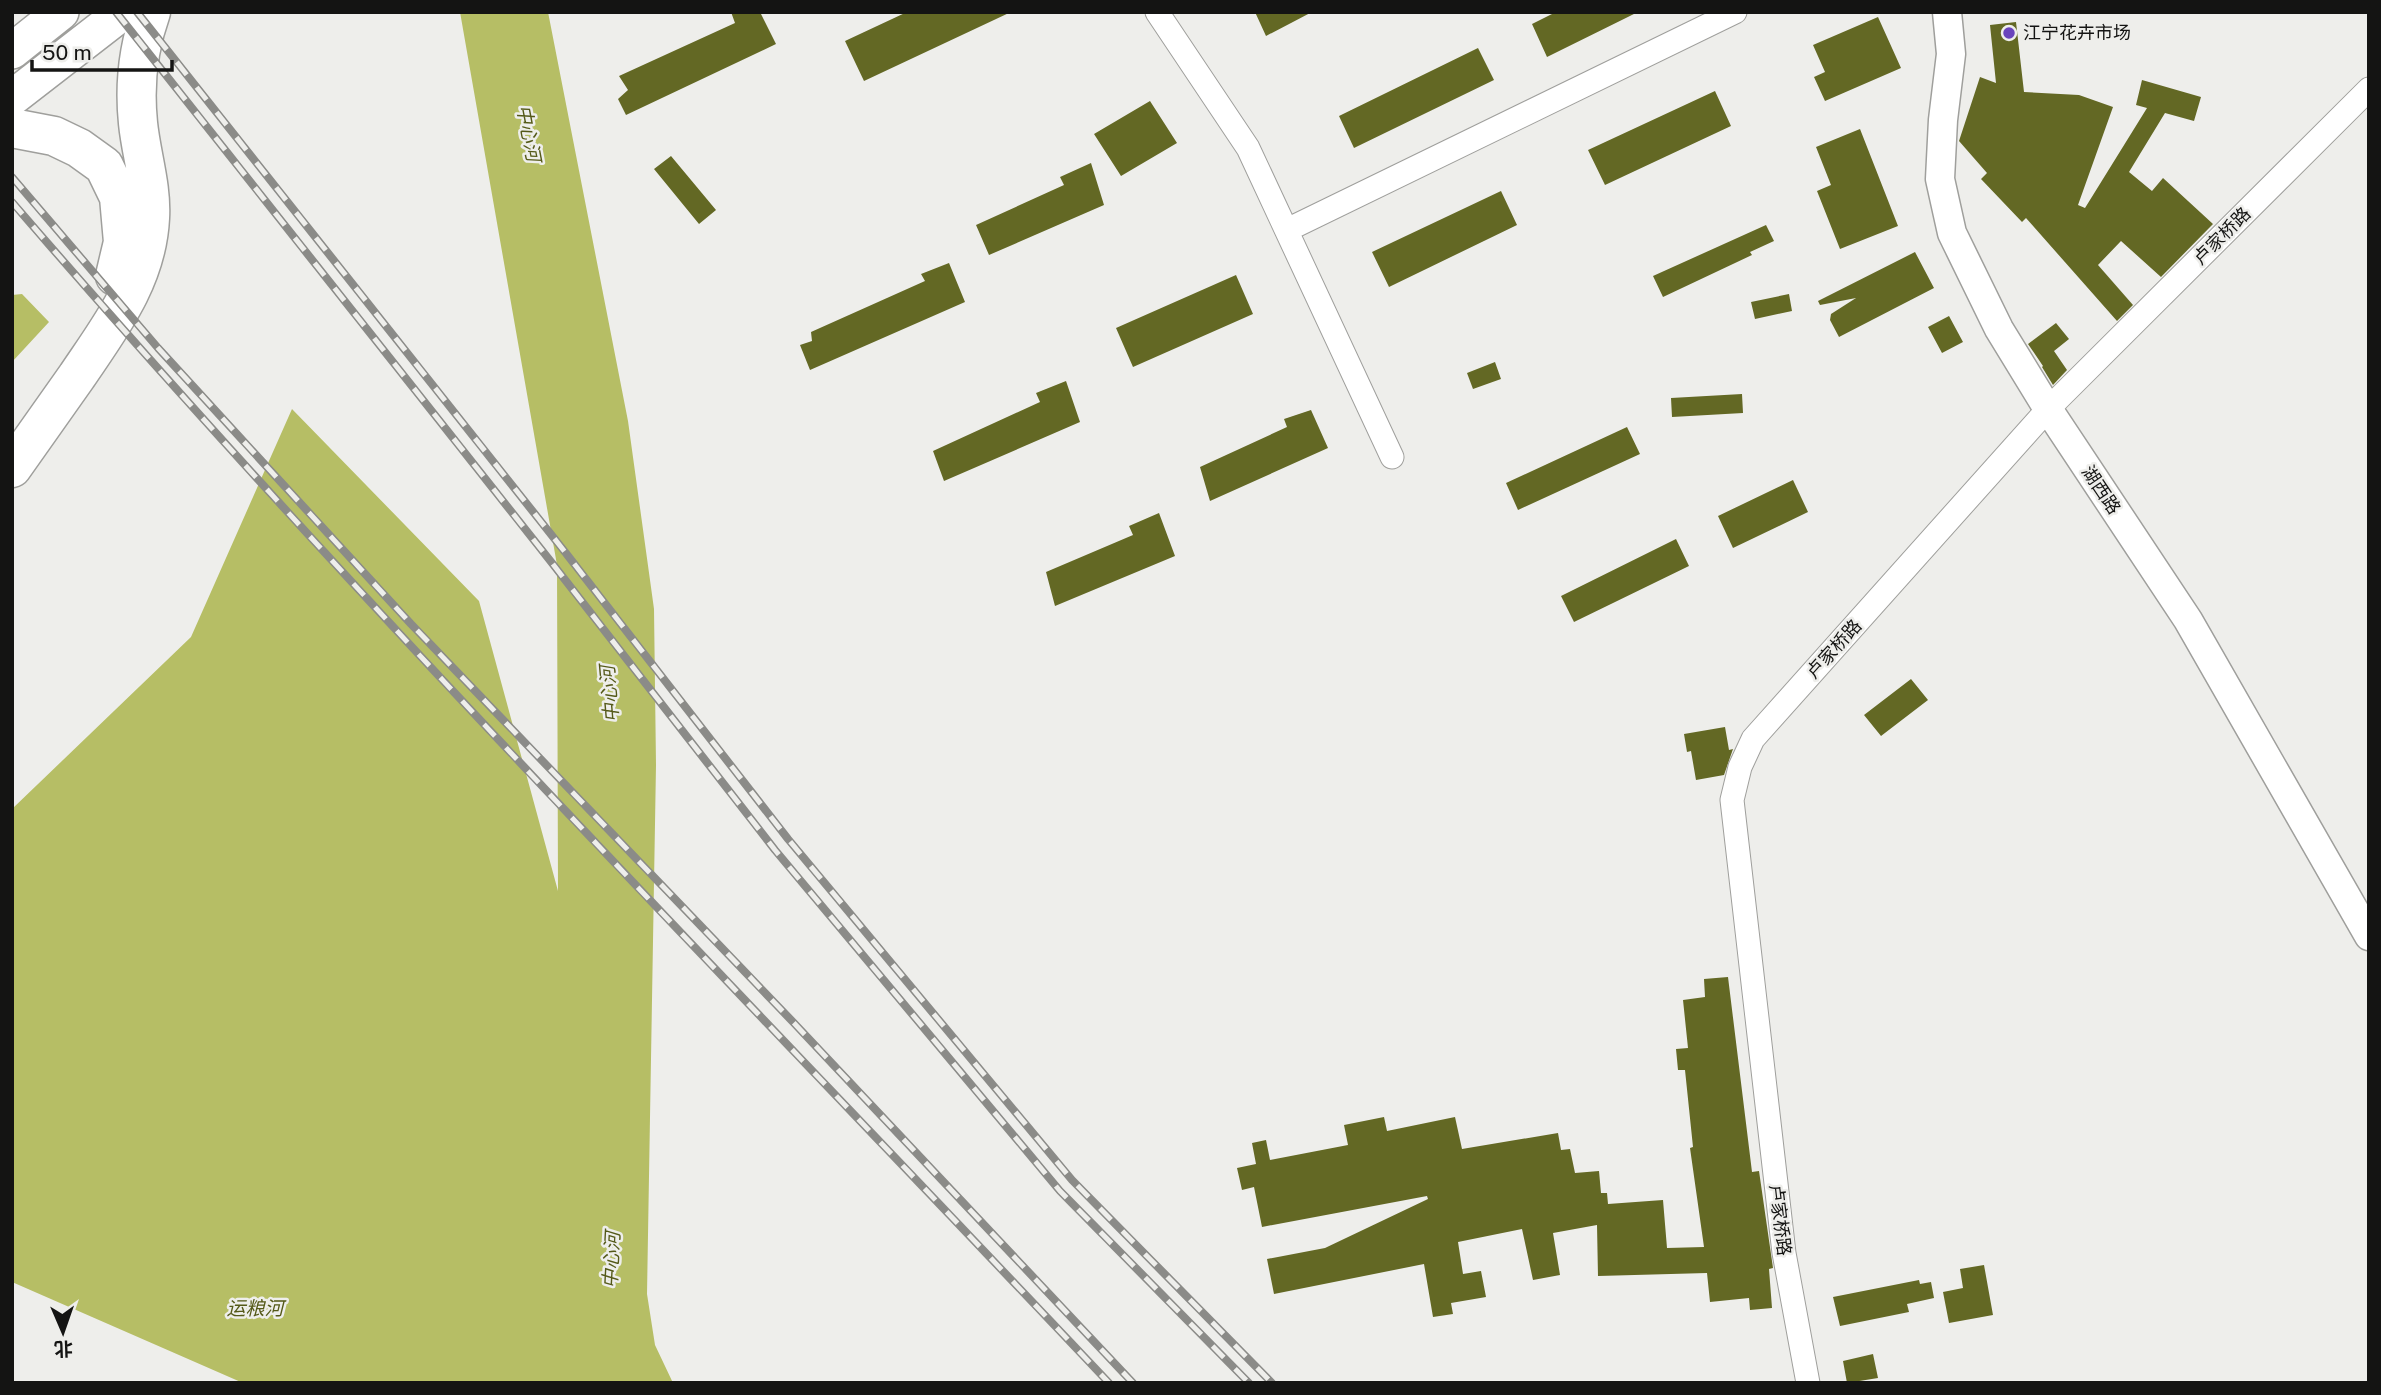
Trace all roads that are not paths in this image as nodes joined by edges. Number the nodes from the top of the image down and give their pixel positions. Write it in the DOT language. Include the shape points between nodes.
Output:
graph roads {
  1 [pos="61,12"];
  2 [pos="123,12"];
  3 [pos="151,12"];
  4 [pos="1157,12"];
  5 [pos="1735,12"];
  6 [pos="1947,12"];
  7 [pos="12,51"];
  8 [pos="2369,89"];
  9 [pos="12,98"];
  10 [pos="12,128"];
  11 [pos="1287,230"];
  12 [pos="2048,409"];
  13 [pos="12,439"];
  14 [pos="1392,457"];
  15 [pos="12,468"];
  16 [pos="2369,936"];
  17 [pos="1808,1383"];
  1 -- 7 [label="main road"];
  2 -- 9 [label="main road"];
  3 -- 15 [label="highway" via="137,69 138,122 150,218 143,261 122,311"];
  4 -- 11 [label="street" via="1248,148"];
  5 -- 11 [label="street"];
  6 -- 12 [label="street, 湖西路" via="1951,54 1940,179 1952,233 1999,329"];
  8 -- 12 [label="street, 卢家桥路"];
  10 -- 13 [label="highway" via="54,136 104,166 119,197 123,242 112,287 78,350"];
  11 -- 14 [label="street"];
  12 -- 16 [label="street, 湖西路" via="2188,620"];
  12 -- 17 [label="street, 卢家桥路" via="1753,739 1740,767 1732,800 1784,1252"];
}
